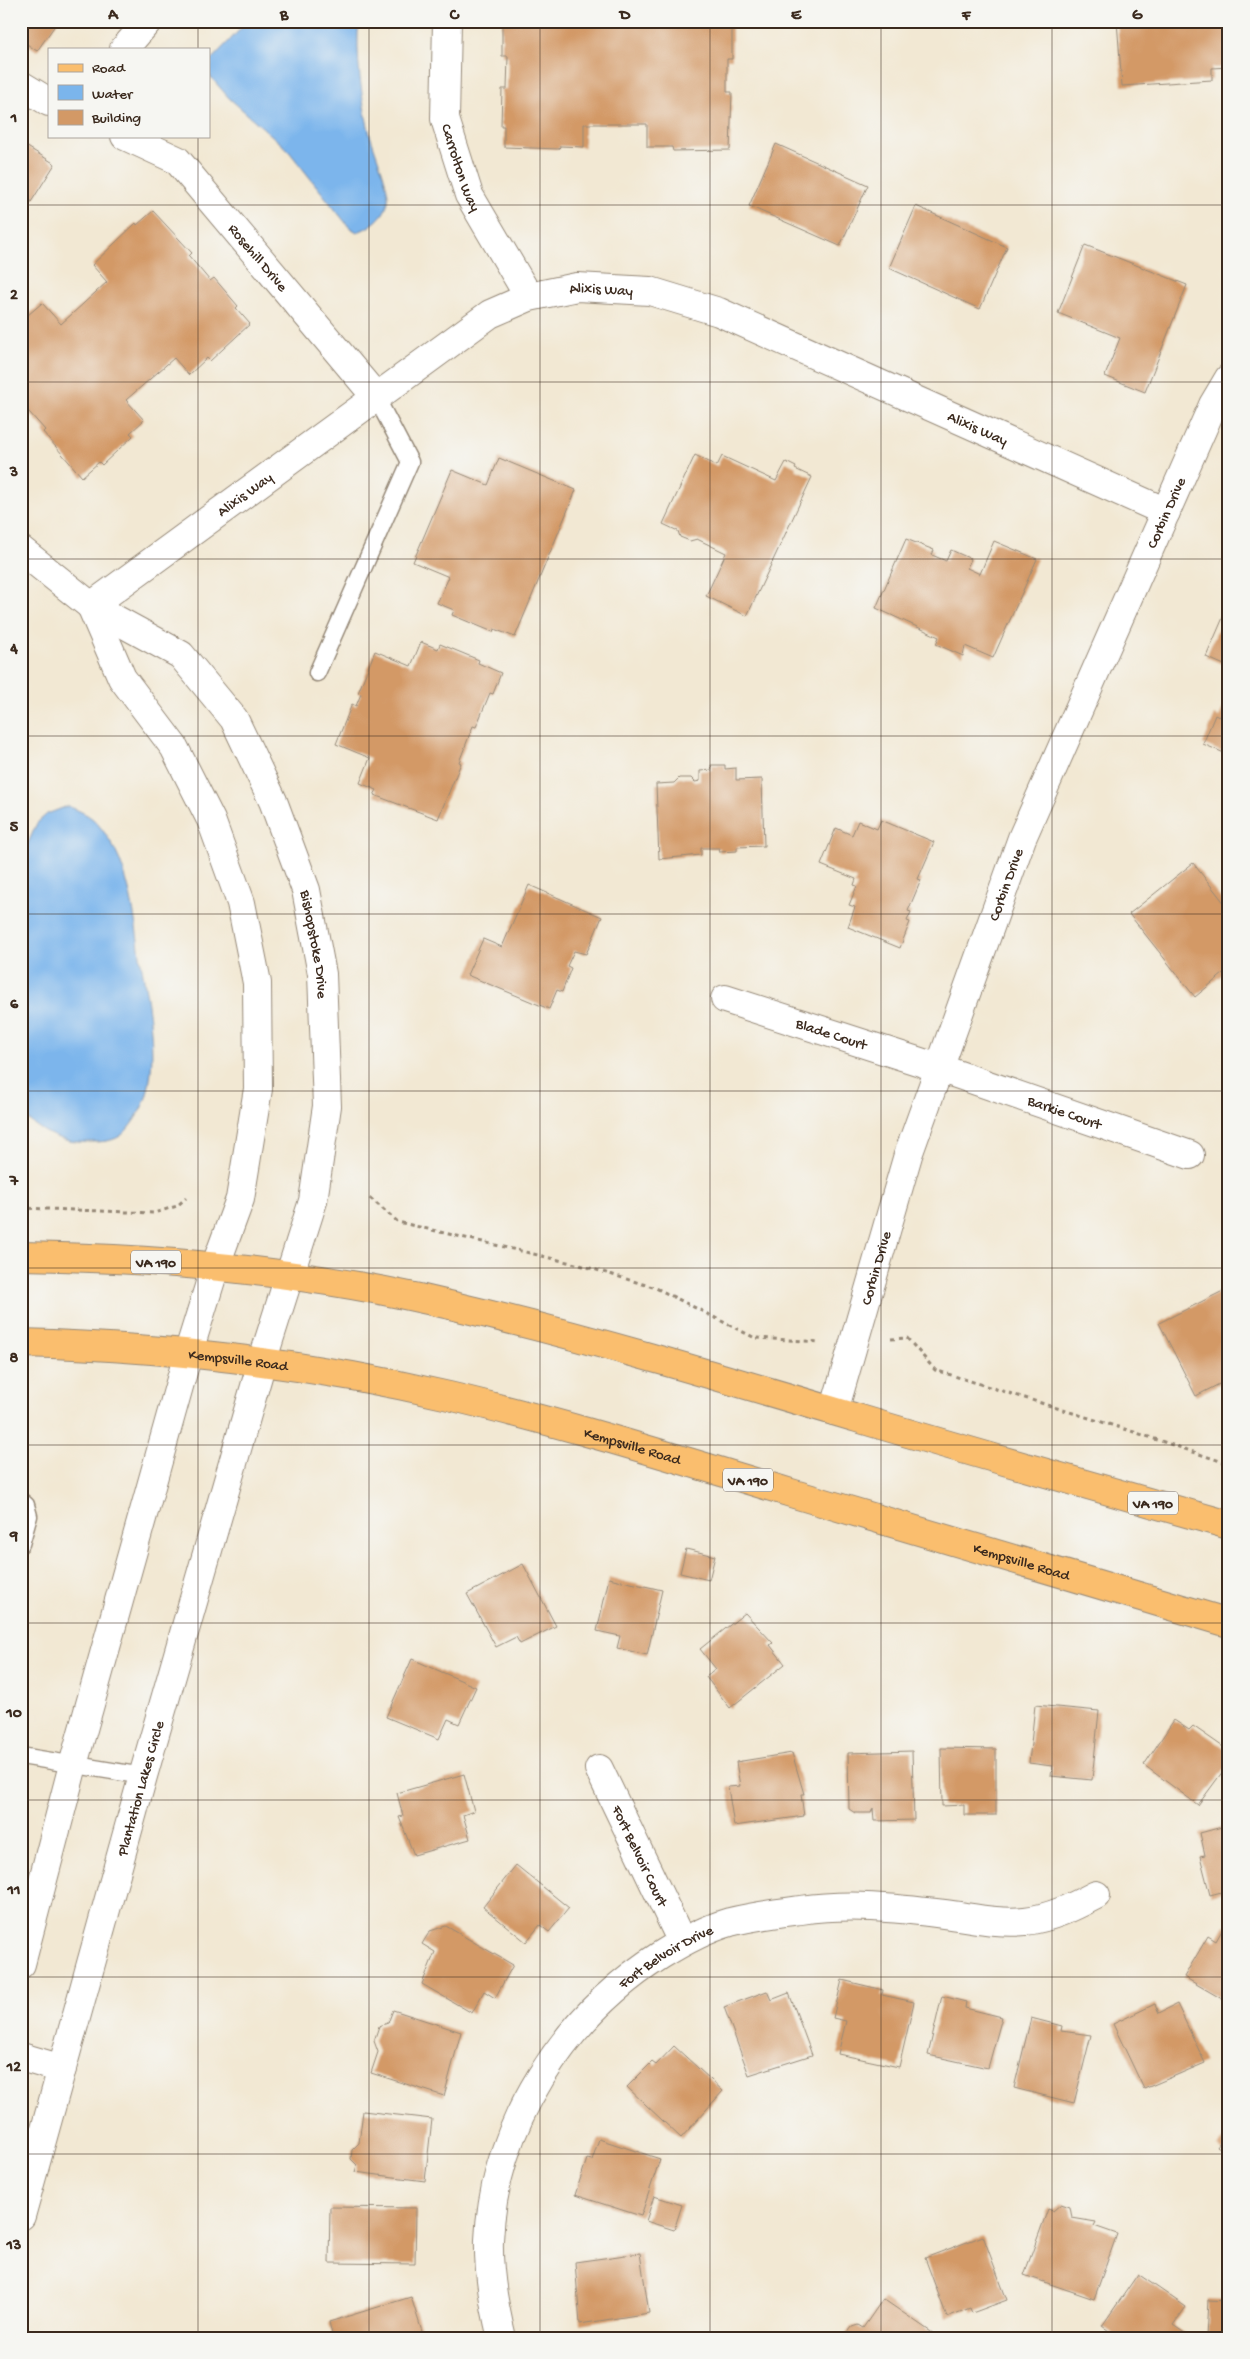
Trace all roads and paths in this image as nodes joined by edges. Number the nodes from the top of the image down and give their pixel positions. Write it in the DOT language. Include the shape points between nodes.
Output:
graph roads {
  1 [pos="148,21"];
  2 [pos="447,21"];
  3 [pos="125,48"];
  4 [pos="21,85"];
  5 [pos="48,101"];
  6 [pos="129,138"];
  7 [pos="529,297"];
  8 [pos="1229,378"];
  9 [pos="376,397"];
  10 [pos="1166,512"];
  11 [pos="21,550"];
  12 [pos="91,606"];
  13 [pos="317,673"];
  14 [pos="724,999"];
  15 [pos="939,1068"];
  16 [pos="1190,1155"];
  17 [pos="186,1198"];
  18 [pos="370,1198"];
  19 [pos="21,1208"];
  20 [pos="21,1256"];
  21 [pos="215,1266"];
  22 [pos="290,1276"];
  23 [pos="854,1340"];
  24 [pos="21,1343"];
  25 [pos="188,1354"];
  26 [pos="262,1362"];
  27 [pos="834,1411"];
  28 [pos="1229,1464"];
  29 [pos="21,1502"];
  30 [pos="1229,1525"];
  31 [pos="21,1544"];
  32 [pos="1229,1623"];
  33 [pos="21,1756"];
  34 [pos="73,1765"];
  35 [pos="599,1769"];
  36 [pos="143,1776"];
  37 [pos="1096,1896"];
  38 [pos="682,1942"];
  39 [pos="21,1964"];
  40 [pos="21,2057"];
  41 [pos="62,2069"];
  42 [pos="21,2216"];
  43 [pos="502,2338"];
  1 -- 3 [label="street"];
  2 -- 7 [label="street, Carrolton Way" via="445,119 469,195"];
  4 -- 5 [label="street"];
  6 -- 9 [label="street, Rosehill Drive" via="177,160"];
  7 -- 9 [label="street, Alixis Way" via="490,314"];
  7 -- 10 [label="street, Alixis Way" via="576,287 650,291 719,312"];
  8 -- 10 [label="street, Corbin Drive" via="1213,405"];
  9 -- 12 [label="street, Alixis Way"];
  9 -- 13 [label="lane" via="410,462"];
  10 -- 15 [label="street, Corbin Drive" via="1022,838"];
  11 -- 12 [label="street, Bishopstoke Drive"];
  12 -- 21 [label="street, Bishopstoke Drive" via="122,678 174,747 211,820 241,903 257,983 258,1089 240,1199"];
  12 -- 22 [label="street, Bishopstoke Drive" via="182,655 234,719 273,801 306,890 322,974 328,1106 313,1201"];
  14 -- 15 [label="street, Blade Court"];
  15 -- 16 [label="street, Barkie Court"];
  15 -- 23 [label="street, Corbin Drive" via="908,1154"];
  17 -- 19 [label="path" via="177,1206 154,1213"];
  18 -- 23 [label="path" via="398,1222 580,1265 656,1288 755,1338 805,1342"];
  20 -- 21 [label="main road, VA 190" via="90,1257"];
  21 -- 22 [label="main road, VA 190"];
  21 -- 25 [label="street, Bishopstoke Drive"];
  22 -- 26 [label="street, Bishopstoke Drive"];
  22 -- 27 [label="main road, VA 190" via="453,1305 663,1360"];
  23 -- 27 [label="street, Corbin Drive"];
  23 -- 28 [label="path" via="907,1338 935,1370"];
  24 -- 25 [label="main road, Kempsville Road / VA 190"];
  25 -- 26 [label="main road, Kempsville Road / VA 190"];
  25 -- 34 [label="street"];
  26 -- 32 [label="main road, Kempsville Road / VA 190" via="447,1396 590,1433"];
  26 -- 36 [label="street, Plantation Lakes Circle"];
  27 -- 30 [label="main road, VA 190"];
  29 -- 31 [label="lane" via="26,1505 29,1516"];
  33 -- 34 [label="lane"];
  34 -- 36 [label="lane"];
  34 -- 39 [label="street"];
  35 -- 38 [label="street, Fort Belvoir Court"];
  36 -- 41 [label="street, Plantation Lakes Circle"];
  37 -- 38 [label="street, Fort Belvoir Drive" via="1062,1913 1024,1921 877,1906 802,1909 730,1923"];
  38 -- 43 [label="street, Fort Belvoir Drive" via="634,1972 592,2010 555,2055 530,2094 504,2157 494,2198 489,2240 491,2294"];
  40 -- 41 [label="street"];
  41 -- 42 [label="street, Plantation Lakes Circle"];
}
